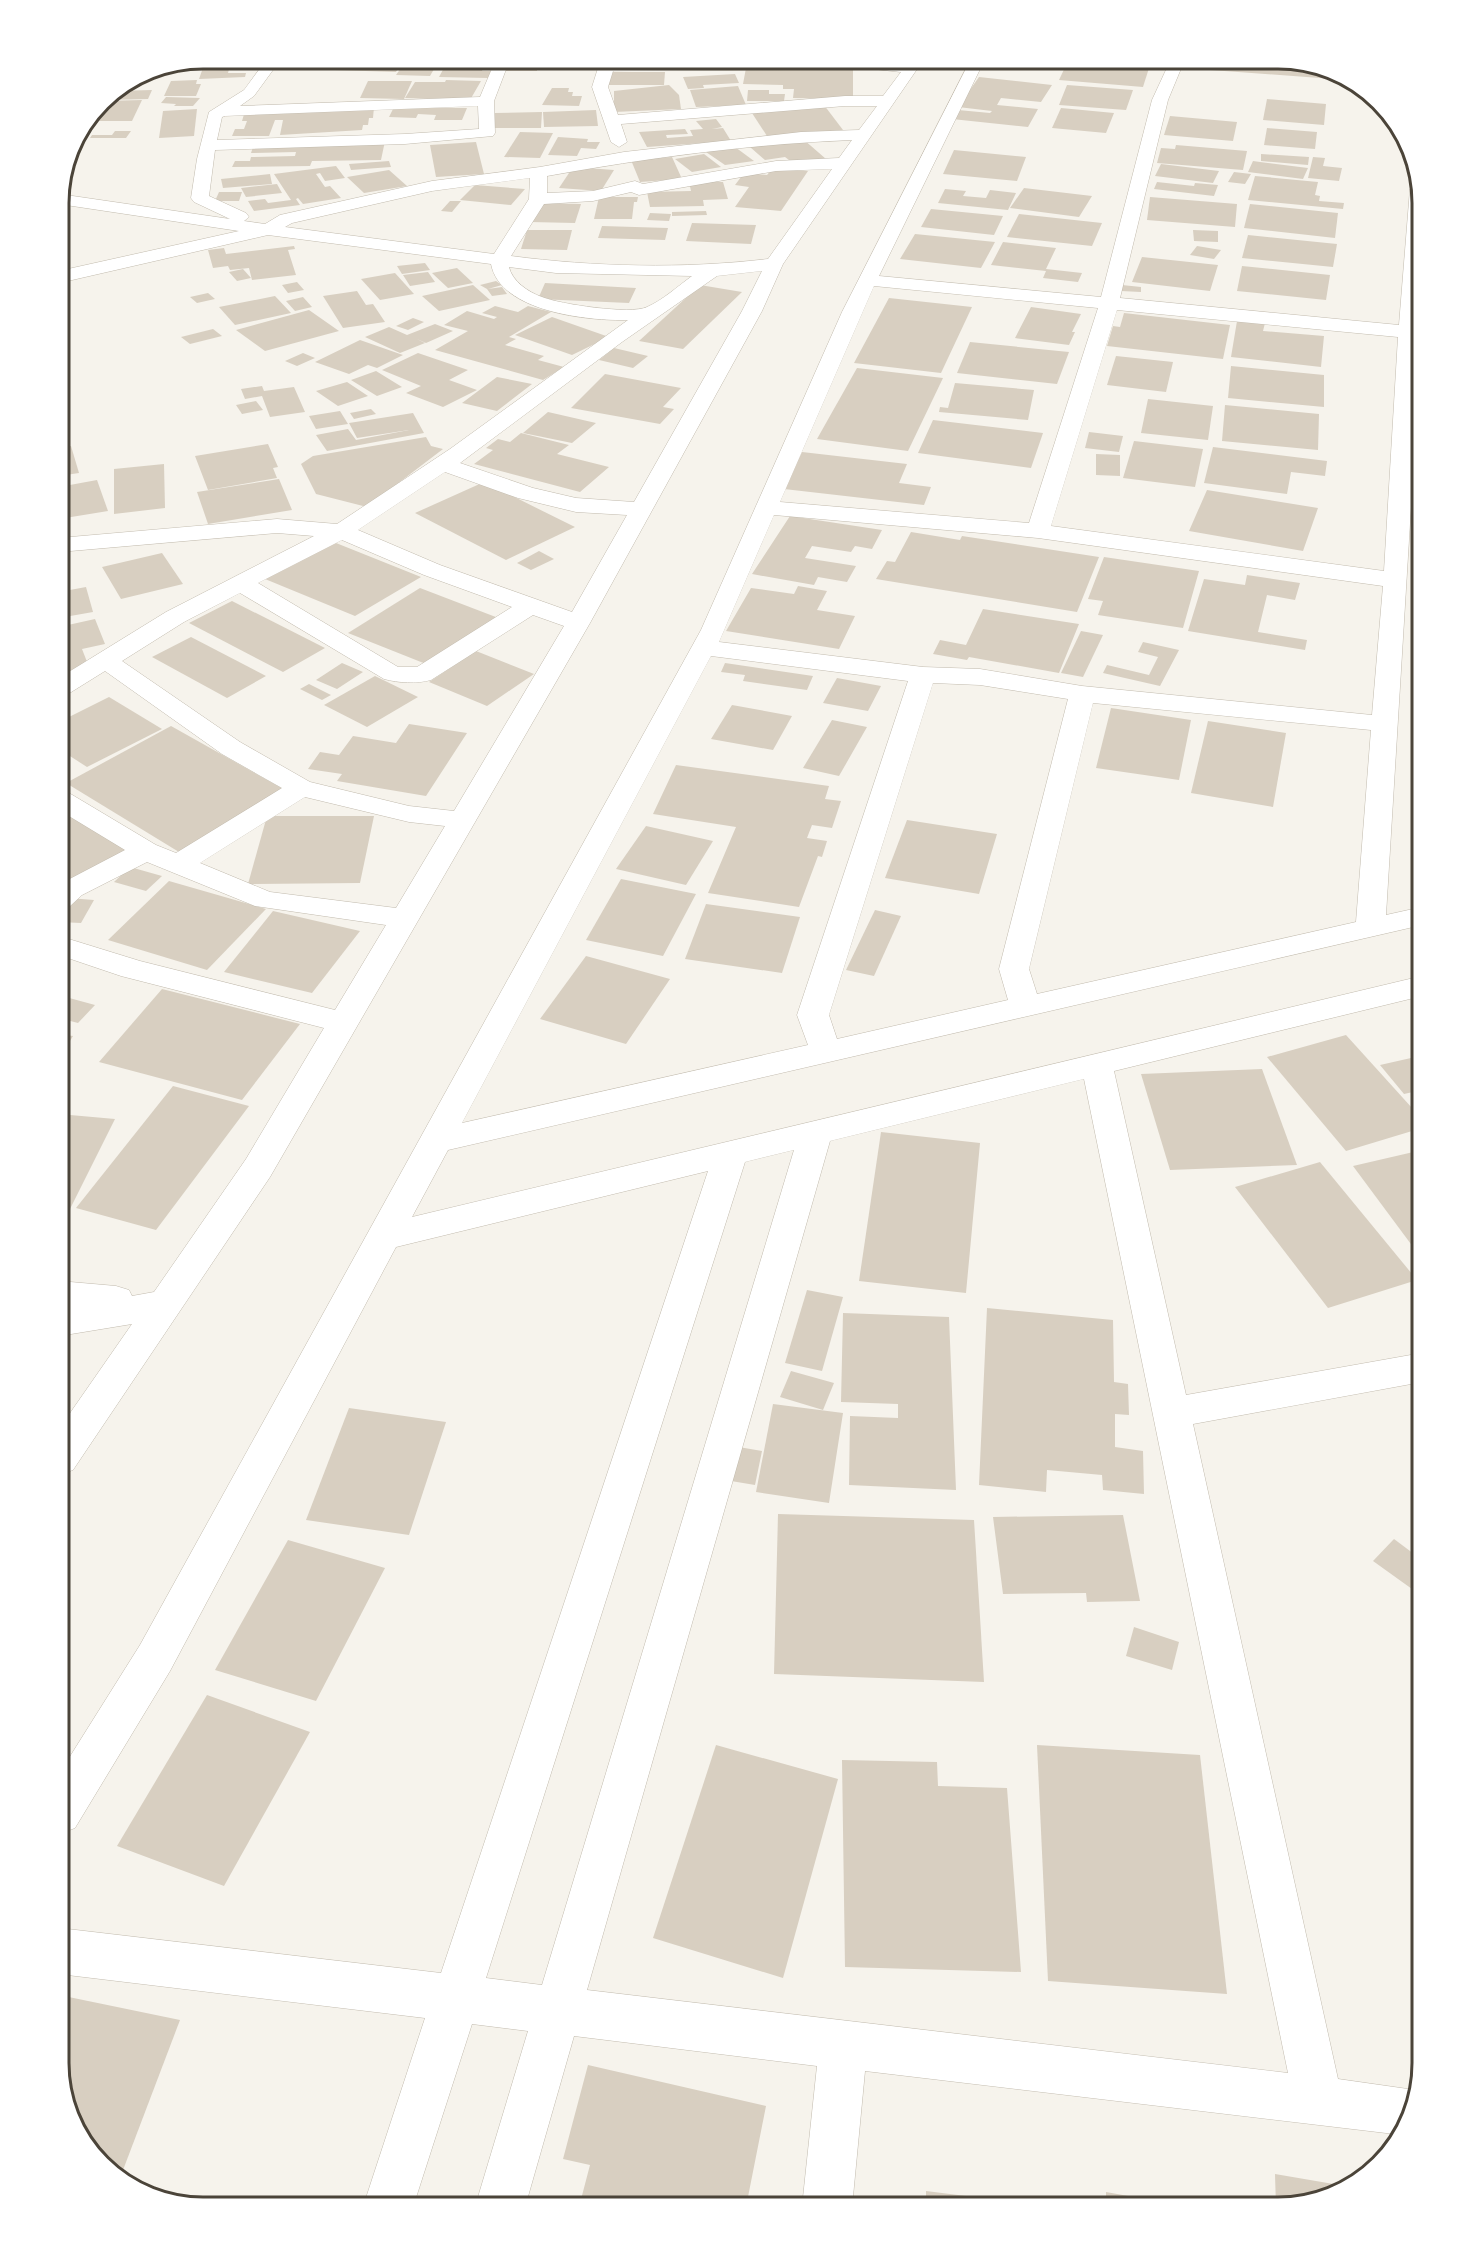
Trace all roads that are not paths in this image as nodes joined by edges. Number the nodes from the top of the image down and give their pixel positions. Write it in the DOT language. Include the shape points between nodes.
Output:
graph roads {
  1 [pos="266,69"];
  2 [pos="499,69"];
  3 [pos="606,69"];
  4 [pos="909,69"];
  5 [pos="973,69"];
  6 [pos="1174,69"];
  7 [pos="486,101"];
  8 [pos="887,101"];
  9 [pos="220,111"];
  10 [pos="613,120"];
  11 [pos="863,135"];
  12 [pos="393,138"];
  13 [pos="209,145"];
  14 [pos="406,154"];
  15 [pos="624,157"];
  16 [pos="844,163"];
  17 [pos="419,170"];
  18 [pos="540,172"];
  19 [pos="432,186"];
  20 [pos="639,190"];
  21 [pos="538,199"];
  22 [pos="69,200"];
  23 [pos="268,230"];
  24 [pos="499,260"];
  25 [pos="774,264"];
  26 [pos="712,271"];
  27 [pos="69,275"];
  28 [pos="868,280"];
  29 [pos="1109,304"];
  30 [pos="649,314"];
  31 [pos="1412,345"];
  32 [pos="443,464"];
  33 [pos="1412,466"];
  34 [pos="1411,506"];
  35 [pos="766,508"];
  36 [pos="642,509"];
  37 [pos="341,531"];
  38 [pos="1038,531"];
  39 [pos="69,544"];
  40 [pos="1394,580"];
  41 [pos="240,583"];
  42 [pos="531,606"];
  43 [pos="578,623"];
  44 [pos="703,648"];
  45 [pos="105,660"];
  46 [pos="923,675"];
  47 [pos="69,683"];
  48 [pos="1082,694"];
  49 [pos="1385,724"];
  50 [pos="301,789"];
  51 [pos="69,805"];
  52 [pos="462,820"];
  53 [pos="146,851"];
  54 [pos="176,865"];
  55 [pos="69,892"];
  56 [pos="405,918"];
  57 [pos="1412,918"];
  58 [pos="1370,928"];
  59 [pos="69,948"];
  60 [pos="1412,988"];
  61 [pos="1026,1007"];
  62 [pos="344,1023"];
  63 [pos="826,1052"];
  64 [pos="1097,1065"];
  65 [pos="816,1132"];
  66 [pos="436,1142"];
  67 [pos="731,1153"];
  68 [pos="384,1237"];
  69 [pos="69,1296"];
  70 [pos="166,1304"];
  71 [pos="69,1320"];
  72 [pos="1412,1369"];
  73 [pos="1172,1413"];
  74 [pos="69,1445"];
  75 [pos="69,1795"];
  76 [pos="69,1952"];
  77 [pos="456,1998"];
  78 [pos="558,2010"];
  79 [pos="843,2044"];
  80 [pos="1317,2100"];
  81 [pos="1403,2111"];
  82 [pos="391,2197"];
  83 [pos="503,2197"];
  84 [pos="828,2197"];
  1 -- 9 [label="street" via="249,93"];
  2 -- 7 [label="street"];
  3 -- 10 [label="street" via="600,87"];
  4 -- 8 [label="street"];
  5 -- 28 [label="street"];
  6 -- 29 [label="street" via="1160,100"];
  7 -- 9 [label="street"];
  7 -- 12 [label="street" via="487,134"];
  8 -- 10 [label="street"];
  8 -- 11 [label="street"];
  9 -- 13 [label="street" via="215,115"];
  10 -- 15 [label="street"];
  11 -- 15 [label="street" via="801,137"];
  11 -- 16 [label="street"];
  12 -- 13 [label="street"];
  12 -- 14 [label="street"];
  13 -- 23 [label="street" via="200,198"];
  15 -- 18 [label="street"];
  15 -- 20 [label="street"];
  16 -- 20 [label="street" via="776,166"];
  16 -- 25 [label="street"];
  17 -- 19 [label="street"];
  18 -- 19 [label="street"];
  18 -- 21 [label="street"];
  19 -- 23 [label="street" via="285,219"];
  20 -- 21 [label="street" via="634,186 593,196"];
  21 -- 24 [label="street"];
  22 -- 23 [label="street"];
  23 -- 24 [label="street"];
  23 -- 27 [label="street"];
  24 -- 26 [label="street" via="556,267"];
  24 -- 30 [label="street" via="502,275 517,291 537,302 607,315"];
  25 -- 26 [label="street"];
  25 -- 36 [label="street"];
  26 -- 30 [label="street"];
  28 -- 29 [label="street"];
  28 -- 35 [label="street"];
  29 -- 31 [label="street"];
  29 -- 38 [label="street"];
  30 -- 32 [label="street"];
  32 -- 36 [label="street" via="526,493 576,505"];
  32 -- 37 [label="street"];
  33 -- 34 [label="street"];
  34 -- 40 [label="street"];
  35 -- 38 [label="street"];
  35 -- 44 [label="street"];
  36 -- 43 [label="street"];
  37 -- 39 [label="street" via="277,526"];
  37 -- 41 [label="street"];
  37 -- 42 [label="street"];
  38 -- 40 [label="street"];
  40 -- 49 [label="street"];
  41 -- 42 [label="street" via="393,674 422,675"];
  41 -- 45 [label="street"];
  42 -- 43 [label="street"];
  43 -- 52 [label="street"];
  44 -- 46 [label="street"];
  44 -- 66 [label="street"];
  45 -- 47 [label="street"];
  45 -- 50 [label="street" via="231,748"];
  46 -- 48 [label="street" via="980,677"];
  46 -- 63 [label="street" via="813,1015"];
  48 -- 49 [label="street"];
  48 -- 61 [label="street" via="1014,969"];
  49 -- 58 [label="street"];
  50 -- 52 [label="street" via="410,814"];
  50 -- 54 [label="street"];
  51 -- 53 [label="street"];
  52 -- 56 [label="street"];
  53 -- 54 [label="street"];
  53 -- 55 [label="street"];
  54 -- 56 [label="street" via="265,900"];
  56 -- 62 [label="street"];
  57 -- 58 [label="street"];
  58 -- 61 [label="street"];
  59 -- 62 [label="street" via="132,969"];
  60 -- 64 [label="street"];
  61 -- 63 [label="street"];
  62 -- 70 [label="street" via="258,1168"];
  63 -- 66 [label="street"];
  64 -- 65 [label="street"];
  64 -- 73 [label="street"];
  65 -- 67 [label="street"];
  65 -- 78 [label="street"];
  66 -- 68 [label="street"];
  67 -- 68 [label="street"];
  67 -- 77 [label="street"];
  68 -- 75 [label="street" via="155,1658"];
  69 -- 70 [label="street"];
  70 -- 71 [label="street"];
  70 -- 74 [label="street"];
  72 -- 73 [label="street"];
  73 -- 80 [label="street"];
  76 -- 77 [label="street"];
  77 -- 78 [label="street"];
  77 -- 82 [label="street"];
  78 -- 79 [label="street"];
  78 -- 83 [label="street"];
  79 -- 80 [label="street"];
  79 -- 84 [label="street"];
  80 -- 81 [label="street"];
}
